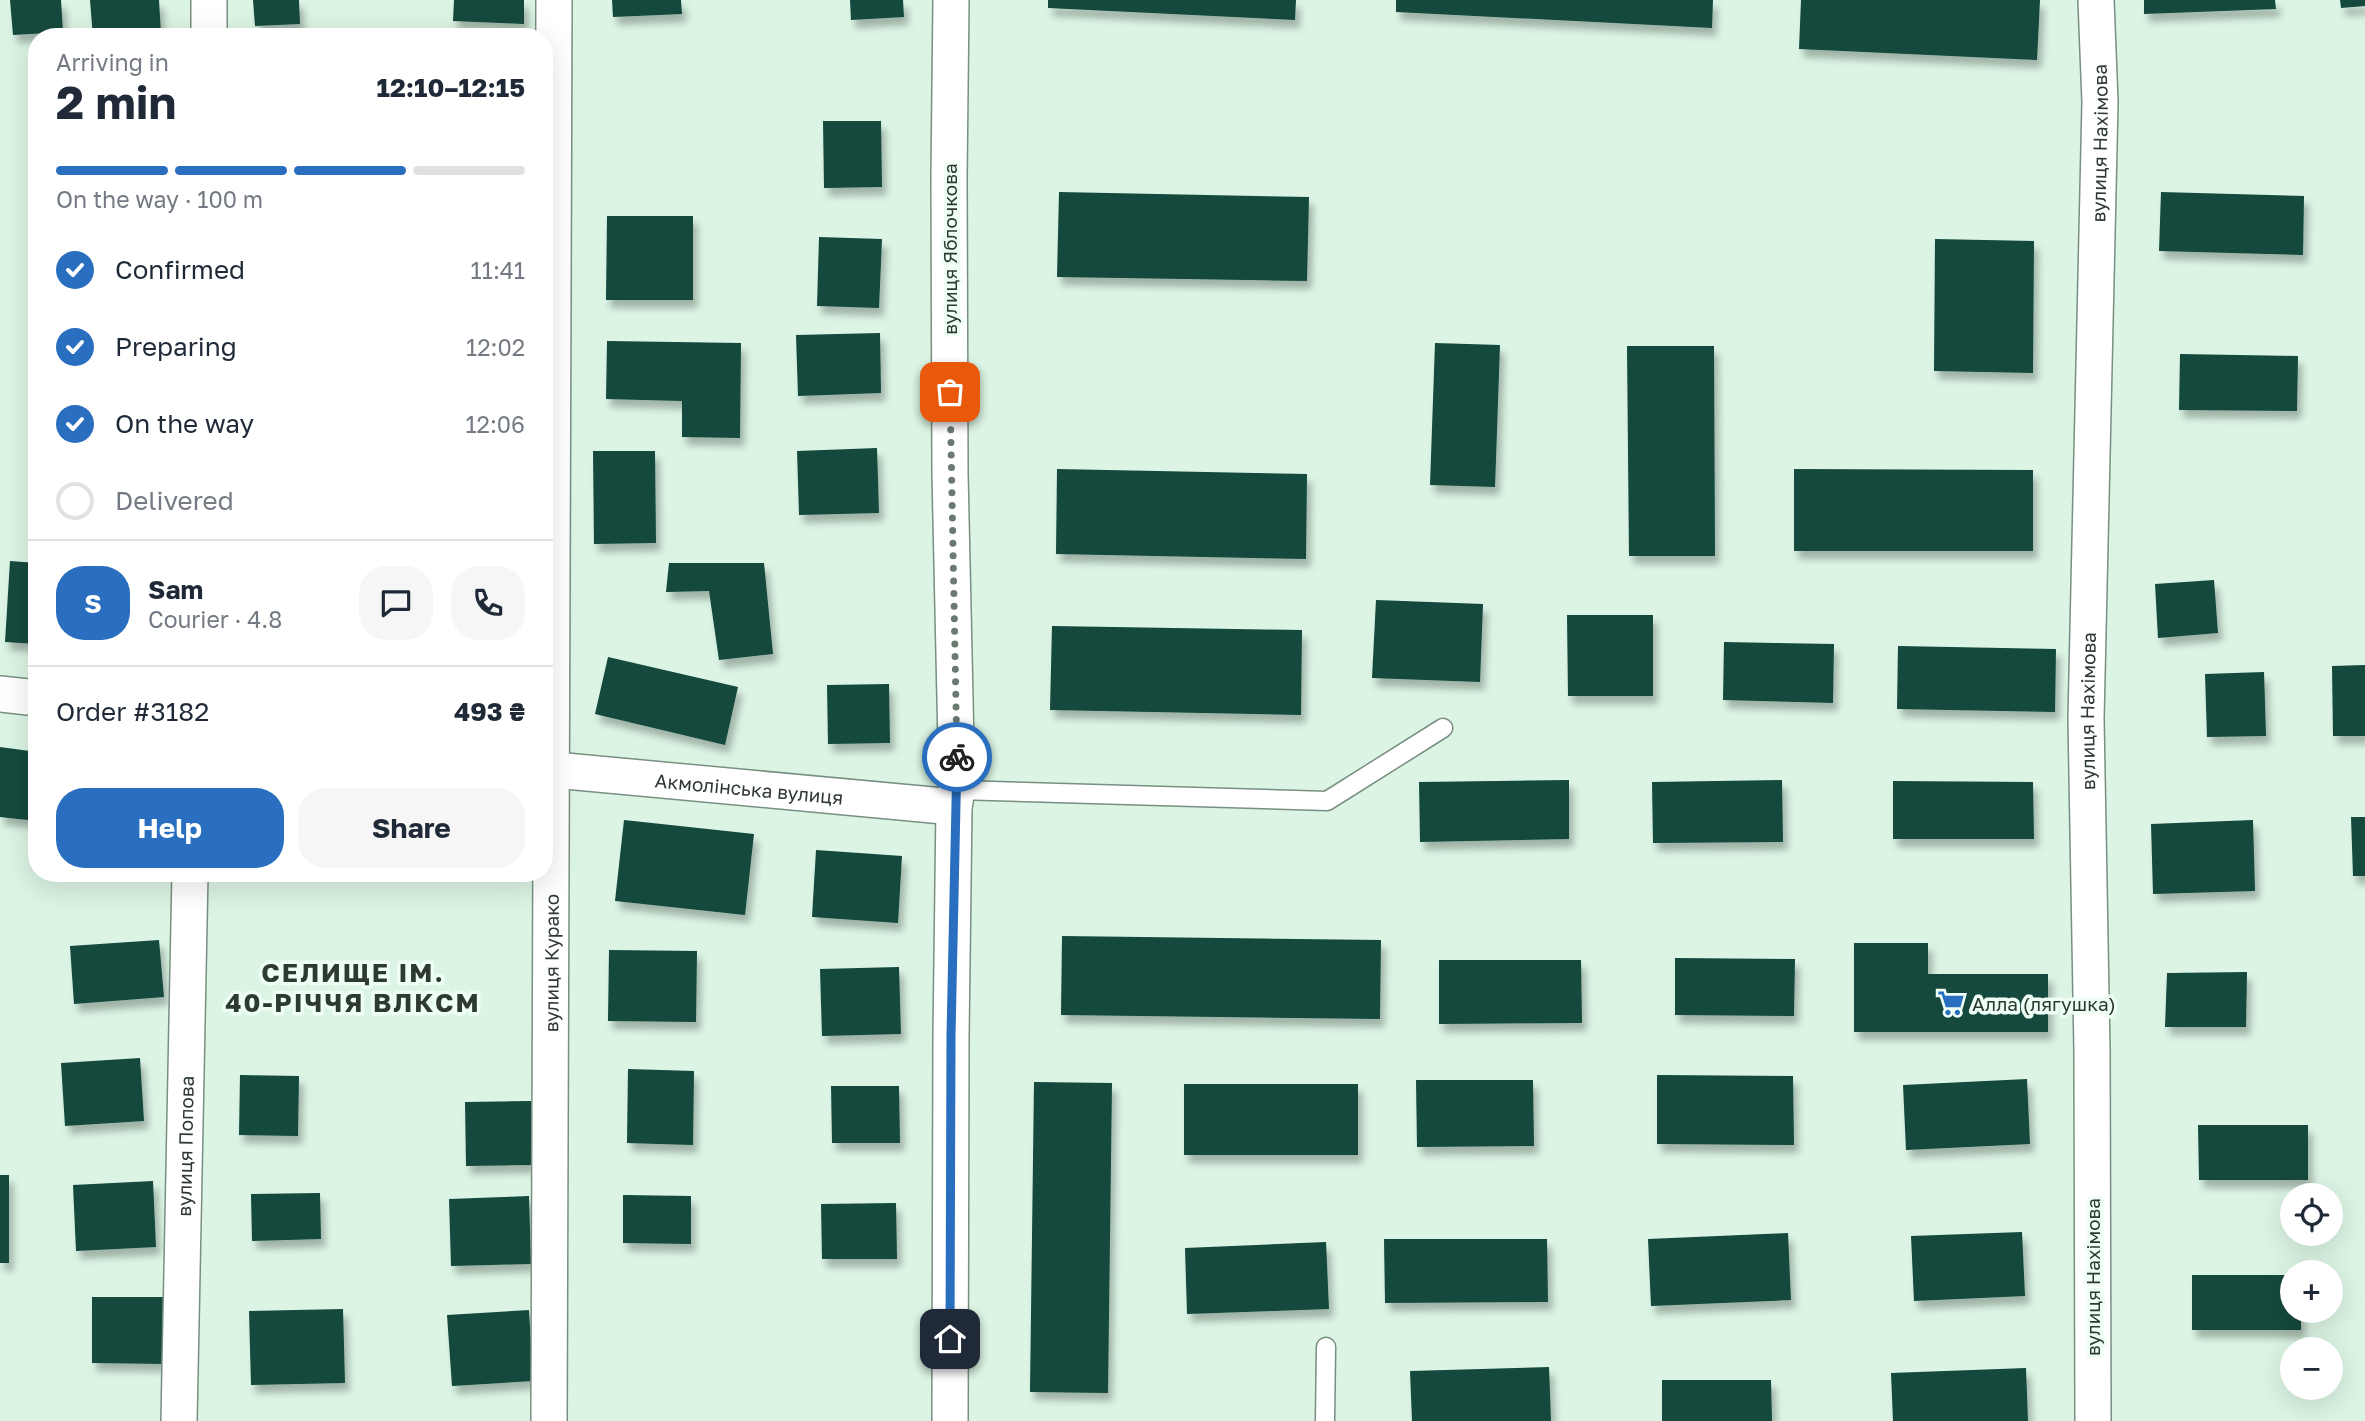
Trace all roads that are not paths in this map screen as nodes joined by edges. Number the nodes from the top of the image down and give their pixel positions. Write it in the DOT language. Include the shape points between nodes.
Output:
graph roads {
  1 [pos="209,0"];
  2 [pos="554,0"];
  3 [pos="951,0"];
  4 [pos="2096,0"];
  5 [pos="209,28"];
  6 [pos="553,128"];
  7 [pos="0,694"];
  8 [pos="28,697"];
  9 [pos="1443,728"];
  10 [pos="553,770"];
  11 [pos="956,799"];
  12 [pos="190,882"];
  13 [pos="548,882"];
  14 [pos="1326,1347"];
  15 [pos="179,1421"];
  16 [pos="549,1421"];
  17 [pos="950,1421"];
  18 [pos="1325,1421"];
  19 [pos="2092,1421"];
  1 -- 5 [label="street"];
  2 -- 6 [label="street, вулиця Курако"];
  3 -- 11 [label="street, вулиця Яблочкова" via="950,473"];
  4 -- 19 [label="street, вулиця Нахімова" via="2100,102 2086,719"];
  7 -- 8 [label="street"];
  9 -- 11 [label="lane" via="1327,800"];
  10 -- 11 [label="street, Акмолінська вулиця"];
  11 -- 17 [label="street, вулиця Яблочкова"];
  12 -- 15 [label="street, вулиця Попова"];
  13 -- 16 [label="street, вулиця Курако"];
  14 -- 18 [label="lane"];
}
